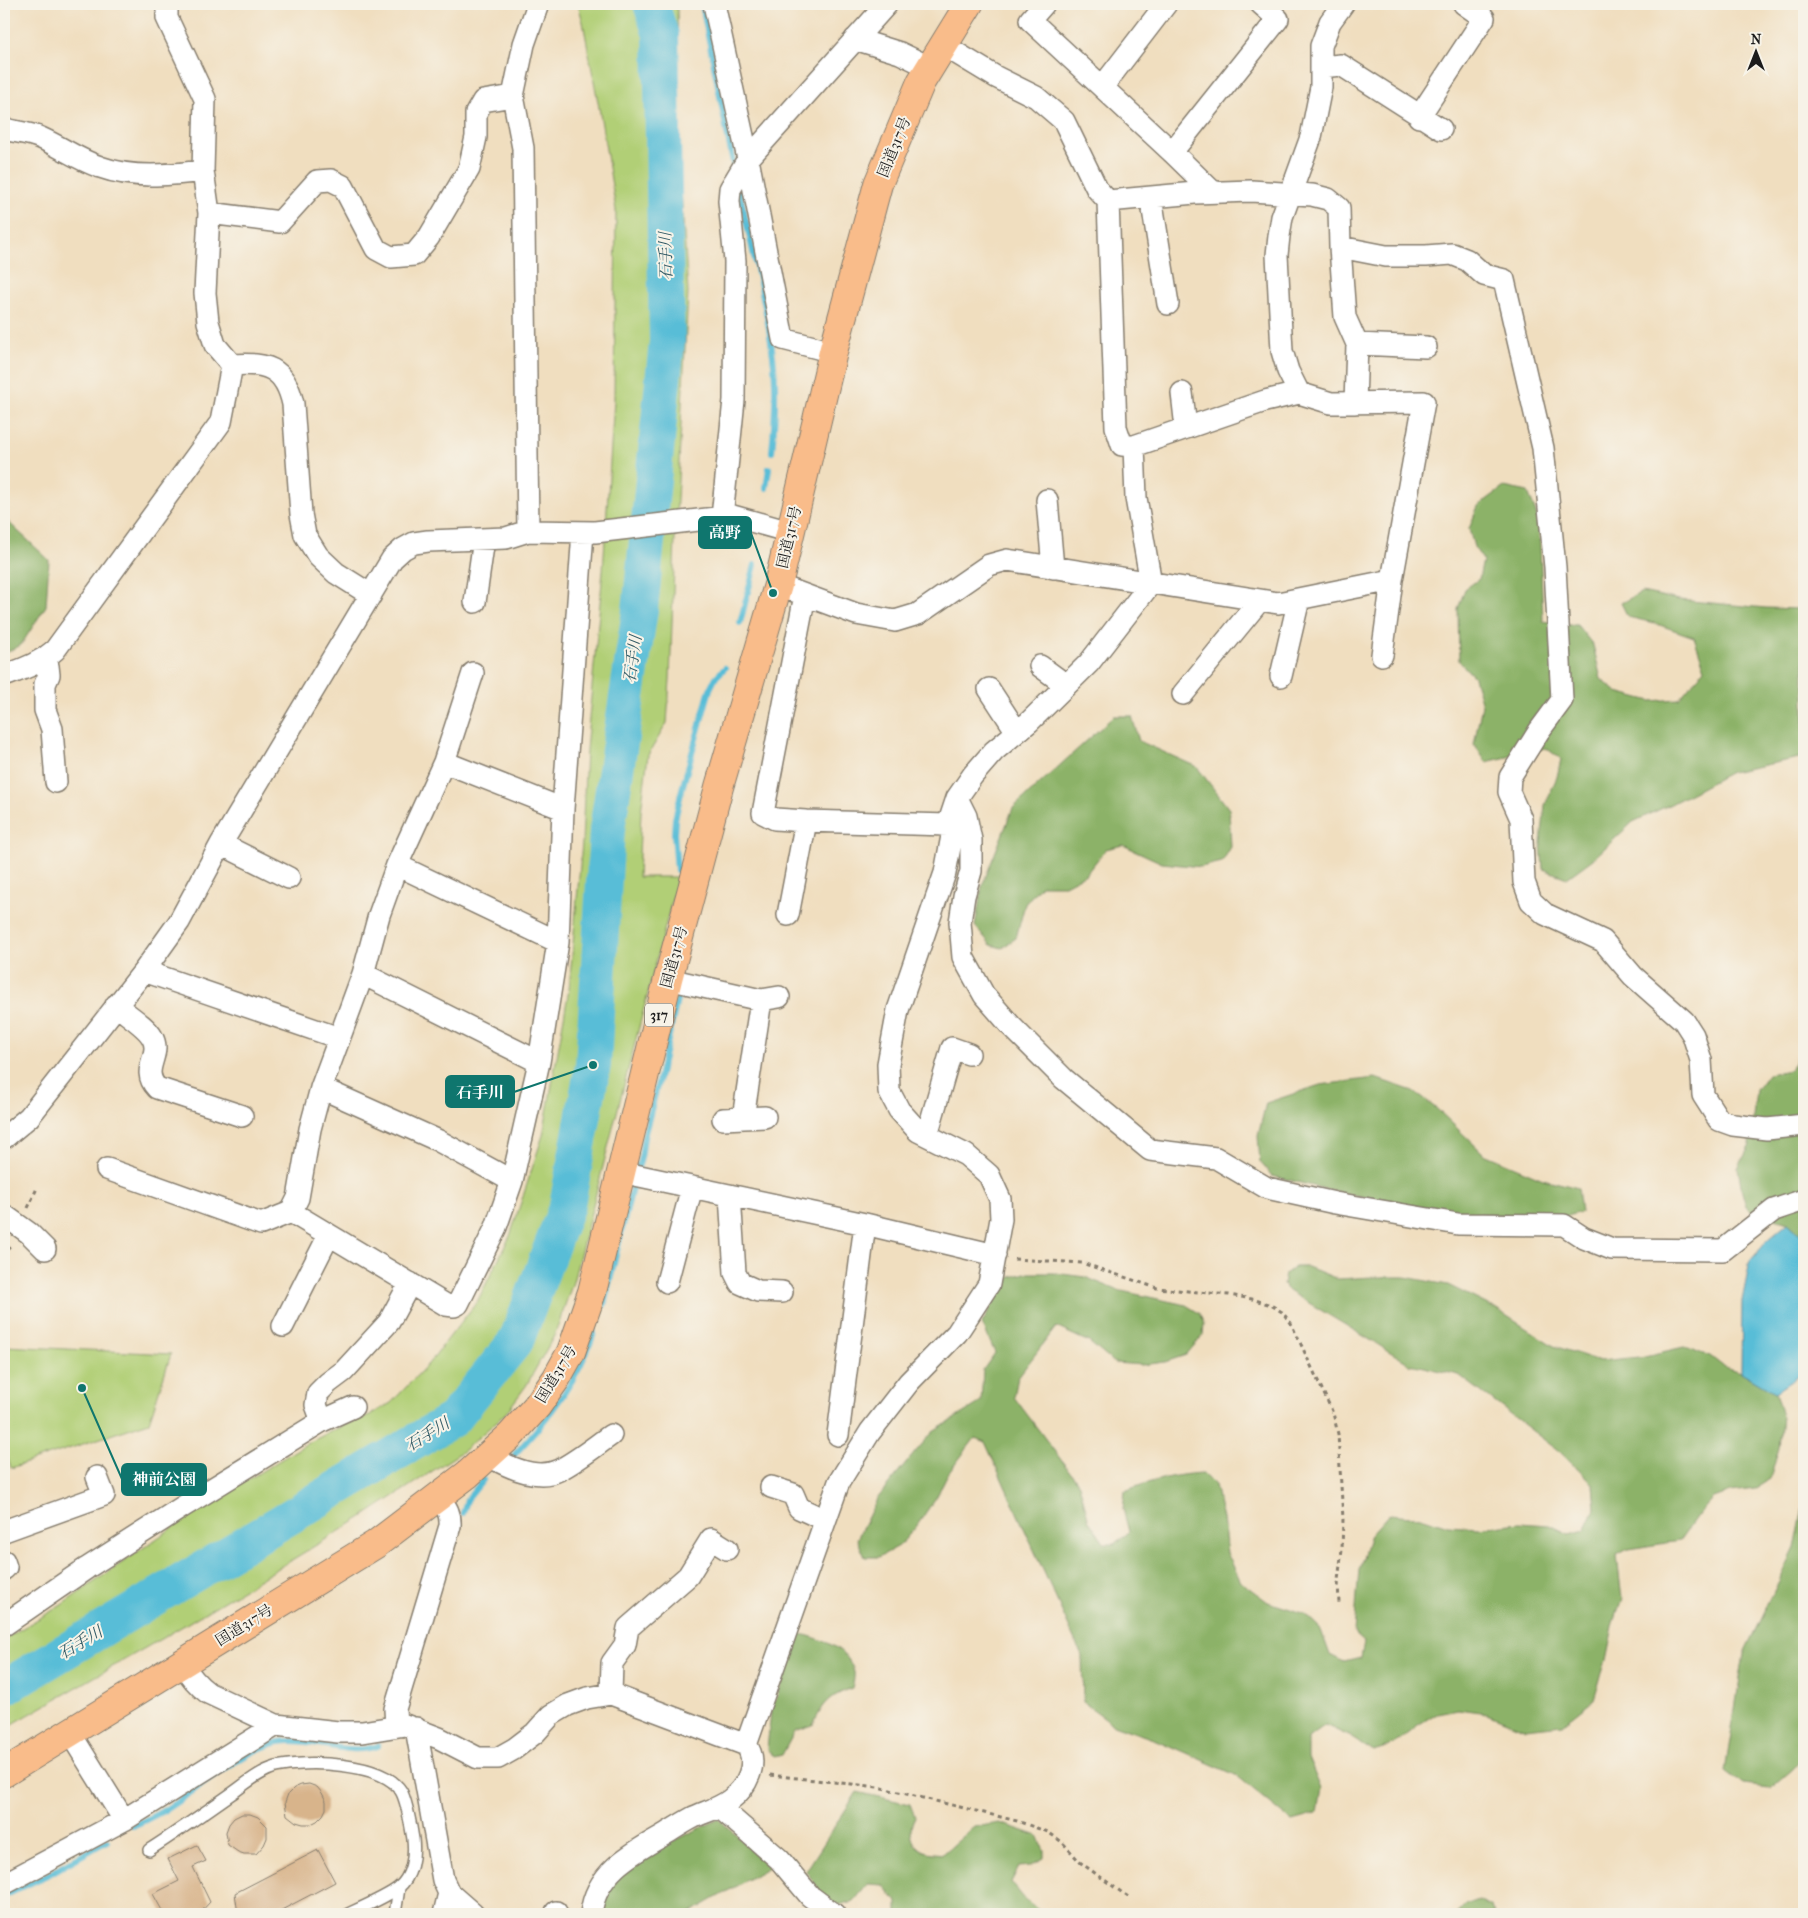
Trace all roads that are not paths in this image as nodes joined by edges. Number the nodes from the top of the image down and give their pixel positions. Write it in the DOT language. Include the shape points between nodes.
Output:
graph roads {
  1 [pos="167,4"];
  2 [pos="538,4"];
  3 [pos="714,4"];
  4 [pos="886,4"];
  5 [pos="969,4"];
  6 [pos="1044,4"];
  7 [pos="1165,4"];
  8 [pos="1261,4"];
  9 [pos="1343,4"];
  10 [pos="1464,4"];
  11 [pos="855,39"];
  12 [pos="936,56"];
  13 [pos="1321,67"];
  14 [pos="1103,86"];
  15 [pos="513,96"];
  16 [pos="1419,116"];
  17 [pos="4,129"];
  18 [pos="1441,129"];
  19 [pos="1172,152"];
  20 [pos="748,159"];
  21 [pos="203,171"];
  22 [pos="1213,192"];
  23 [pos="1290,194"];
  24 [pos="1151,197"];
  25 [pos="1108,201"];
  26 [pos="209,213"];
  27 [pos="1340,247"];
  28 [pos="1168,304"];
  29 [pos="1357,344"];
  30 [pos="1426,347"];
  31 [pos="833,352"];
  32 [pos="232,365"];
  33 [pos="1182,393"];
  34 [pos="1300,393"];
  35 [pos="1355,403"];
  36 [pos="1186,428"];
  37 [pos="1134,446"];
  38 [pos="1046,500"];
  39 [pos="722,517"];
  40 [pos="528,531"];
  41 [pos="589,532"];
  42 [pos="790,532"];
  43 [pos="484,539"];
  44 [pos="1053,568"];
  45 [pos="1392,580"];
  46 [pos="1151,583"];
  47 [pos="778,585"];
  48 [pos="371,595"];
  49 [pos="805,595"];
  50 [pos="1299,599"];
  51 [pos="1260,600"];
  52 [pos="475,602"];
  53 [pos="1382,655"];
  54 [pos="44,660"];
  55 [pos="1040,666"];
  56 [pos="473,674"];
  57 [pos="4,676"];
  58 [pos="1281,676"];
  59 [pos="1066,685"];
  60 [pos="989,689"];
  61 [pos="1183,694"];
  62 [pos="1017,732"];
  63 [pos="444,762"];
  64 [pos="56,782"];
  65 [pos="957,798"];
  66 [pos="564,809"];
  67 [pos="806,821"];
  68 [pos="948,825"];
  69 [pos="221,844"];
  70 [pos="397,865"];
  71 [pos="289,878"];
  72 [pos="788,914"];
  73 [pos="558,942"];
  74 [pos="144,971"];
  75 [pos="363,974"];
  76 [pos="668,979"];
  77 [pos="116,1005"];
  78 [pos="340,1038"];
  79 [pos="969,1054"];
  80 [pos="539,1062"];
  81 [pos="321,1088"];
  82 [pos="242,1116"];
  83 [pos="765,1117"];
  84 [pos="1804,1125"];
  85 [pos="927,1135"];
  86 [pos="4,1138"];
  87 [pos="107,1169"];
  88 [pos="621,1172"];
  89 [pos="512,1181"];
  90 [pos="692,1187"];
  91 [pos="730,1195"];
  92 [pos="1804,1200"];
  93 [pos="291,1212"];
  94 [pos="4,1215"];
  95 [pos="865,1224"];
  96 [pos="329,1235"];
  97 [pos="45,1249"];
  98 [pos="995,1255"];
  99 [pos="666,1282"];
  100 [pos="410,1283"];
  101 [pos="782,1292"];
  102 [pos="283,1326"];
  103 [pos="353,1407"];
  104 [pos="322,1421"];
  105 [pos="611,1435"];
  106 [pos="838,1435"];
  107 [pos="489,1456"];
  108 [pos="97,1477"];
  109 [pos="771,1486"];
  110 [pos="439,1497"];
  111 [pos="825,1520"];
  112 [pos="4,1531"];
  113 [pos="727,1549"];
  114 [pos="4,1561"];
  115 [pos="4,1569"];
  116 [pos="4,1625"];
  117 [pos="182,1663"];
  118 [pos="611,1694"];
  119 [pos="276,1725"];
  120 [pos="406,1727"];
  121 [pos="70,1733"];
  122 [pos="746,1745"];
  123 [pos="4,1773"];
  124 [pos="720,1807"];
  125 [pos="124,1820"];
  126 [pos="150,1850"];
  127 [pos="4,1884"];
  128 [pos="398,1888"];
  129 [pos="449,1893"];
  130 [pos="348,1914"];
  131 [pos="395,1914"];
  132 [pos="444,1914"];
  133 [pos="472,1914"];
  134 [pos="590,1914"];
  135 [pos="834,1914"];
  1 -- 21 [label="street" via="167,18 206,99"];
  2 -- 15 [label="street" via="524,44"];
  3 -- 20 [label="street"];
  4 -- 11 [label="street"];
  5 -- 12 [label="highway, 国道317号 / 317"];
  6 -- 14 [label="street" via="1030,20"];
  7 -- 14 [label="street"];
  8 -- 19 [label="street" via="1278,19"];
  9 -- 13 [label="street" via="1330,22 1321,46"];
  10 -- 16 [label="street" via="1484,18"];
  11 -- 12 [label="street" via="900,53"];
  11 -- 20 [label="street"];
  12 -- 25 [label="street" via="996,77 1036,97 1064,120 1097,189"];
  12 -- 31 [label="highway, 国道317号 / 317" via="921,82 878,184"];
  13 -- 16 [label="street" via="1341,65"];
  13 -- 23 [label="street" via="1321,88 1312,137"];
  14 -- 19 [label="street"];
  15 -- 26 [label="street" via="483,101 476,113 476,137 469,169 430,237 414,255 391,257 376,249 343,186 331,180 317,181 280,222"];
  15 -- 40 [label="street" via="523,148"];
  16 -- 18 [label="street"];
  17 -- 21 [label="street" via="40,137 100,168 133,175"];
  19 -- 22 [label="street"];
  20 -- 31 [label="street" via="783,339"];
  20 -- 39 [label="street" via="730,189 729,201 735,261 735,365"];
  21 -- 26 [label="street"];
  22 -- 23 [label="street"];
  22 -- 24 [label="street"];
  23 -- 27 [label="street" via="1328,199 1339,208"];
  23 -- 34 [label="street" via="1279,236 1282,351"];
  24 -- 25 [label="street"];
  24 -- 28 [label="street"];
  25 -- 37 [label="street" via="1116,427 1122,445"];
  26 -- 32 [label="street" via="205,294 208,322 216,345"];
  27 -- 29 [label="street" via="1345,317"];
  27 -- 84 [label="street" via="1386,256 1452,254 1468,260 1484,276 1504,280 1543,448 1555,567 1562,700 1510,777 1509,792 1521,819 1524,882 1531,901 1545,914 1603,941 1634,976 1684,1021 1693,1035 1701,1060 1703,1095 1719,1120 1767,1129"];
  29 -- 30 [label="street"];
  29 -- 35 [label="street"];
  31 -- 42 [label="highway, 国道317号 / 317"];
  32 -- 48 [label="street" via="265,365 289,387 305,535 318,556 336,573"];
  32 -- 54 [label="street" via="221,422 68,633"];
  33 -- 36 [label="street"];
  34 -- 35 [label="street" via="1331,403"];
  34 -- 36 [label="street"];
  35 -- 45 [label="street" via="1424,402"];
  36 -- 37 [label="street"];
  37 -- 46 [label="street" via="1136,498"];
  38 -- 44 [label="street"];
  39 -- 41 [label="street"];
  39 -- 42 [label="street" via="733,516"];
  40 -- 41 [label="street"];
  40 -- 43 [label="street" via="506,538"];
  41 -- 66 [label="street"];
  42 -- 47 [label="highway, 国道317号 / 317"];
  43 -- 48 [label="street" via="428,541 408,546 392,559"];
  43 -- 52 [label="street"];
  44 -- 46 [label="street"];
  44 -- 49 [label="street" via="1007,560 989,565 918,614 895,621 856,614"];
  45 -- 50 [label="street"];
  45 -- 53 [label="street"];
  46 -- 51 [label="street"];
  46 -- 59 [label="street" via="1089,663"];
  47 -- 49 [label="street"];
  47 -- 76 [label="highway, 国道317号 / 317"];
  48 -- 69 [label="street"];
  49 -- 67 [label="street" via="763,813 775,819"];
  50 -- 51 [label="street" via="1278,603"];
  50 -- 58 [label="street"];
  51 -- 61 [label="street"];
  54 -- 57 [label="street"];
  54 -- 64 [label="street" via="49,675 45,684 45,710 52,729"];
  55 -- 59 [label="street"];
  56 -- 63 [label="street"];
  59 -- 62 [label="street"];
  60 -- 62 [label="street"];
  62 -- 65 [label="street" via="994,751"];
  63 -- 66 [label="street"];
  63 -- 70 [label="street"];
  65 -- 68 [label="street"];
  65 -- 92 [label="street" via="966,816 971,840 971,872 960,922 963,957 984,995 1011,1026 1064,1079 1150,1150 1216,1158 1267,1188 1335,1203 1458,1224 1564,1225 1584,1238 1612,1249 1724,1250 1774,1210"];
  66 -- 73 [label="street"];
  67 -- 68 [label="street"];
  67 -- 72 [label="street"];
  68 -- 85 [label="street" via="952,836 945,874 898,1010 888,1064 889,1091 899,1110 918,1131"];
  69 -- 71 [label="street"];
  69 -- 74 [label="street" via="179,922"];
  70 -- 73 [label="street"];
  70 -- 75 [label="street" via="379,914"];
  73 -- 80 [label="street"];
  74 -- 77 [label="street"];
  74 -- 78 [label="street"];
  75 -- 78 [label="street"];
  75 -- 80 [label="street"];
  76 -- 83 [label="street" via="770,999 733,1119"];
  76 -- 88 [label="highway, 国道317号 / 317"];
  77 -- 82 [label="street" via="152,1037 154,1046 149,1072 151,1082 157,1088"];
  77 -- 86 [label="street" via="29,1117"];
  78 -- 81 [label="street"];
  79 -- 85 [label="street" via="952,1048"];
  80 -- 89 [label="street"];
  81 -- 89 [label="street" via="437,1140"];
  81 -- 93 [label="street" via="298,1198"];
  85 -- 98 [label="street" via="966,1155 989,1175 1000,1199 1001,1219"];
  87 -- 93 [label="street" via="261,1224"];
  88 -- 90 [label="street"];
  88 -- 107 [label="highway, 国道317号 / 317" via="592,1292 571,1352 537,1406"];
  89 -- 100 [label="street" via="496,1227 458,1304 446,1305"];
  90 -- 91 [label="street"];
  90 -- 99 [label="street"];
  91 -- 95 [label="street"];
  91 -- 101 [label="street" via="735,1274 740,1284 758,1291"];
  93 -- 96 [label="street"];
  94 -- 97 [label="street"];
  95 -- 98 [label="street"];
  95 -- 106 [label="street"];
  96 -- 100 [label="street"];
  96 -- 102 [label="street"];
  98 -- 111 [label="street" via="989,1284 974,1309 957,1333 909,1382 870,1432 839,1482"];
  100 -- 104 [label="street" via="389,1322 344,1371 318,1393 316,1405"];
  103 -- 104 [label="street"];
  104 -- 116 [label="street" via="144,1532"];
  105 -- 107 [label="street" via="558,1471 539,1474 510,1468"];
  107 -- 110 [label="highway, 国道317号 / 317"];
  108 -- 112 [label="street" via="104,1495"];
  109 -- 111 [label="street" via="793,1494 799,1508"];
  110 -- 117 [label="highway, 国道317号 / 317" via="376,1544"];
  110 -- 120 [label="street" via="448,1509 450,1526 395,1709"];
  111 -- 122 [label="street"];
  113 -- 118 [label="street" via="710,1539 688,1576 628,1628 625,1645 612,1664"];
  114 -- 115 [label="street"];
  117 -- 119 [label="street" via="189,1675 208,1692"];
  117 -- 121 [label="highway, 国道317号 / 317"];
  118 -- 120 [label="street" via="568,1704 551,1715 535,1733 498,1758 478,1758"];
  118 -- 122 [label="street"];
  119 -- 120 [label="street" via="338,1732"];
  119 -- 125 [label="street"];
  120 -- 129 [label="street" via="443,1880"];
  121 -- 123 [label="highway, 国道317号 / 317"];
  121 -- 125 [label="street"];
  122 -- 124 [label="street" via="752,1752 752,1771 742,1787"];
  124 -- 134 [label="street" via="692,1818 625,1858 608,1874 592,1902"];
  124 -- 135 [label="street" via="779,1859 810,1896"];
  125 -- 127 [label="street"];
  126 -- 128 [label="lane" via="254,1778 274,1768 318,1764 363,1769 387,1777 401,1791 410,1821 414,1846 411,1870"];
  128 -- 130 [label="lane"];
  128 -- 131 [label="lane"];
  129 -- 132 [label="street"];
  129 -- 133 [label="street"];
}
